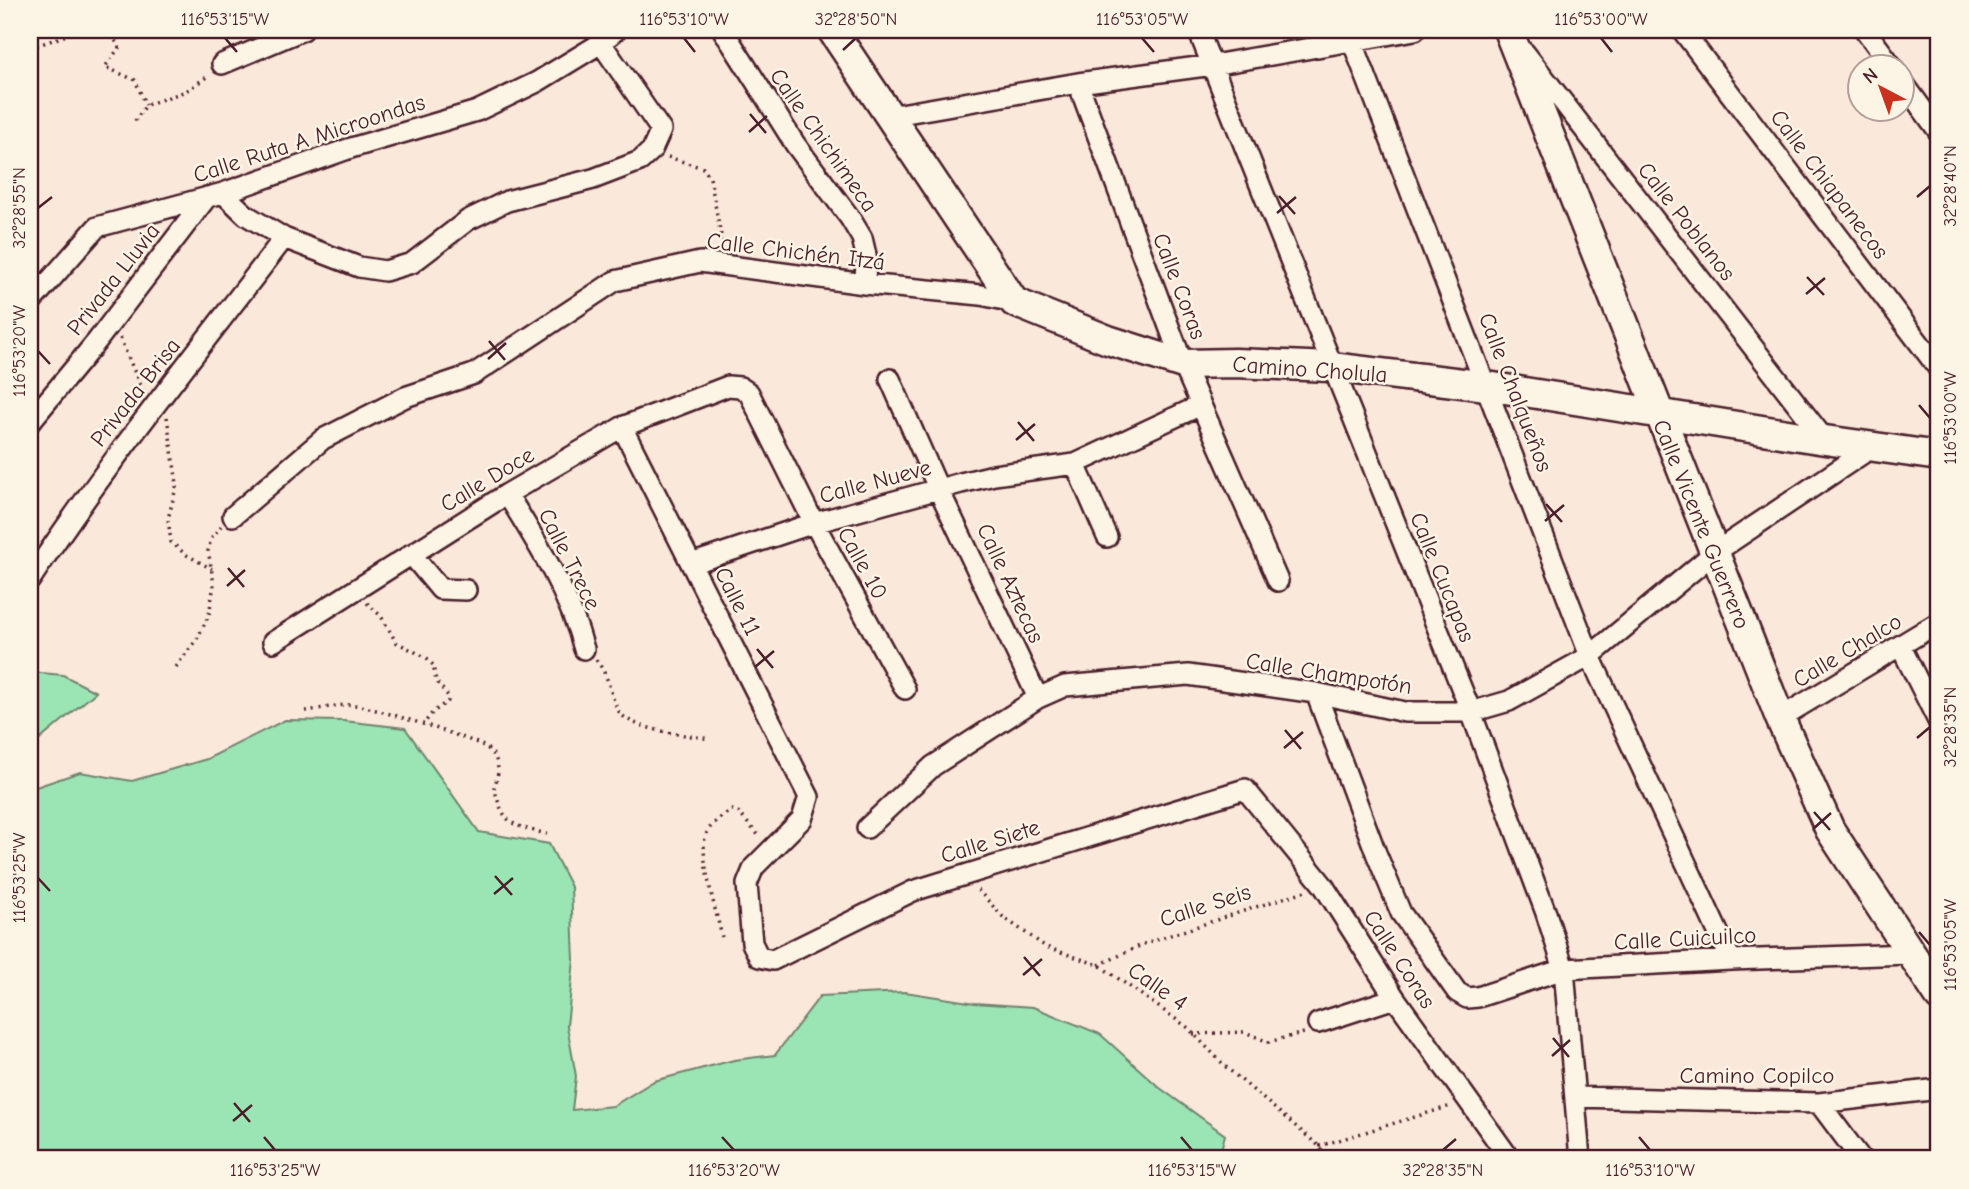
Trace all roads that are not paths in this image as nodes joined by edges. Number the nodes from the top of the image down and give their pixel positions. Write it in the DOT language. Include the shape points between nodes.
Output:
graph roads {
  1 [pos="303,30"];
  2 [pos="723,30"];
  3 [pos="832,30"];
  4 [pos="1198,30"];
  5 [pos="1415,30"];
  6 [pos="1682,30"];
  7 [pos="1866,30"];
  8 [pos="1509,31"];
  9 [pos="609,36"];
  10 [pos="1351,36"];
  11 [pos="1882,52"];
  12 [pos="222,64"];
  13 [pos="1213,65"];
  14 [pos="1078,82"];
  15 [pos="1916,100"];
  16 [pos="889,116"];
  17 [pos="1939,132"];
  18 [pos="215,195"];
  19 [pos="284,238"];
  20 [pos="865,284"];
  21 [pos="1014,302"];
  22 [pos="30,303"];
  23 [pos="1183,363"];
  24 [pos="1331,367"];
  25 [pos="1939,369"];
  26 [pos="890,379"];
  27 [pos="1488,386"];
  28 [pos="740,387"];
  29 [pos="1201,405"];
  30 [pos="1657,411"];
  31 [pos="30,422"];
  32 [pos="622,427"];
  33 [pos="1825,440"];
  34 [pos="1874,446"];
  35 [pos="1939,456"];
  36 [pos="1075,464"];
  37 [pos="939,490"];
  38 [pos="507,494"];
  39 [pos="233,516"];
  40 [pos="814,523"];
  41 [pos="1107,537"];
  42 [pos="411,554"];
  43 [pos="1714,554"];
  44 [pos="691,564"];
  45 [pos="30,580"];
  46 [pos="1278,581"];
  47 [pos="466,590"];
  48 [pos="1939,622"];
  49 [pos="273,642"];
  50 [pos="1901,647"];
  51 [pos="584,649"];
  52 [pos="1590,656"];
  53 [pos="905,690"];
  54 [pos="1316,693"];
  55 [pos="1038,698"];
  56 [pos="1471,712"];
  57 [pos="1780,718"];
  58 [pos="1939,723"];
  59 [pos="1245,789"];
  60 [pos="867,828"];
  61 [pos="1910,954"];
  62 [pos="759,957"];
  63 [pos="1731,960"];
  64 [pos="1564,969"];
  65 [pos="1939,996"];
  66 [pos="1395,998"];
  67 [pos="1467,998"];
  68 [pos="1318,1023"];
  69 [pos="1939,1089"];
  70 [pos="1575,1097"];
  71 [pos="1819,1103"];
  72 [pos="1510,1159"];
  73 [pos="1580,1159"];
  74 [pos="1861,1159"];
  1 -- 12 [label="street"];
  2 -- 20 [label="street, Calle Chichimeca" via="794,144 862,238"];
  3 -- 16 [label="street"];
  4 -- 13 [label="street, Calle Cucapas"];
  5 -- 10 [label="street"];
  6 -- 25 [label="street, Calle Chiapanecos"];
  7 -- 11 [label="street"];
  8 -- 30 [label="street, Calle Vicente Guerrero"];
  8 -- 33 [label="street, Calle Poblanos"];
  9 -- 18 [label="street, Calle Ruta A Microondas" via="537,82 477,111"];
  9 -- 19 [label="street" via="661,130 652,150 640,161 507,201 468,220 412,263 385,271 359,267"];
  10 -- 13 [label="street"];
  10 -- 27 [label="street, Calle Chalqueños"];
  13 -- 14 [label="street"];
  13 -- 24 [label="street, Calle Cucapas"];
  14 -- 16 [label="street"];
  14 -- 23 [label="street, Calle Coras"];
  15 -- 17 [label="street"];
  16 -- 21 [label="street"];
  18 -- 19 [label="street"];
  18 -- 22 [label="street, Calle Ruta A Microondas" via="97,227"];
  18 -- 31 [label="street, Privada Lluvia"];
  19 -- 45 [label="street, Privada Brisa" via="66,525"];
  20 -- 21 [label="street, Calle Chichén Itzá"];
  20 -- 39 [label="street, Calle Chichén Itzá" via="699,262 615,281 474,374 405,397 323,439"];
  21 -- 23 [label="street, Camino Cholula"];
  23 -- 24 [label="street, Camino Cholula"];
  23 -- 29 [label="street, Calle Coras"];
  24 -- 27 [label="street, Camino Cholula"];
  24 -- 56 [label="street, Calle Cucapas"];
  26 -- 37 [label="street, Calle Aztecas"];
  27 -- 30 [label="street, Camino Cholula"];
  27 -- 52 [label="street, Calle Chalqueños"];
  28 -- 32 [label="street, Calle Doce" via="728,386"];
  28 -- 40 [label="street, Calle 10" via="749,393"];
  29 -- 36 [label="street, Calle Nueve"];
  29 -- 46 [label="street, Calle Coras"];
  30 -- 33 [label="street, Camino Cholula"];
  30 -- 43 [label="street, Calle Vicente Guerrero"];
  32 -- 38 [label="street, Calle Doce"];
  32 -- 44 [label="street, Calle 11"];
  33 -- 34 [label="street, Camino Cholula"];
  34 -- 35 [label="street, Camino Cholula"];
  34 -- 43 [label="street, Calle Champotón"];
  36 -- 37 [label="street, Calle Nueve" via="994,475"];
  36 -- 41 [label="street"];
  37 -- 40 [label="street, Calle Nueve"];
  37 -- 55 [label="street, Calle Aztecas"];
  38 -- 42 [label="street, Calle Doce"];
  38 -- 51 [label="street, Calle Trece" via="547,558"];
  40 -- 44 [label="street, Calle Nueve"];
  40 -- 53 [label="street, Calle 10"];
  42 -- 47 [label="street" via="440,589"];
  42 -- 49 [label="street, Calle Doce"];
  43 -- 52 [label="street, Calle Champotón"];
  43 -- 57 [label="street, Calle Vicente Guerrero"];
  44 -- 62 [label="street, Calle 11" via="809,797 802,819 754,867 747,884 752,943"];
  48 -- 50 [label="street, Calle Chalco"];
  50 -- 57 [label="street, Calle Chalco"];
  50 -- 58 [label="street"];
  52 -- 56 [label="street, Calle Champotón" via="1509,701"];
  52 -- 63 [label="street, Calle Chalqueños"];
  54 -- 55 [label="street, Calle Champotón" via="1188,675 1065,686"];
  54 -- 56 [label="street, Calle Champotón" via="1405,712"];
  54 -- 67 [label="street, Calle Coras" via="1401,913 1457,992"];
  55 -- 60 [label="street, Calle Champotón" via="933,766"];
  56 -- 64 [label="street, Calle Cucapas"];
  57 -- 61 [label="street, Calle Vicente Guerrero" via="1830,830"];
  59 -- 62 [label="street, Calle Siete" via="913,891 773,960"];
  59 -- 66 [label="street, Calle Coras" via="1323,885"];
  61 -- 63 [label="street, Calle Cuicuilco"];
  61 -- 65 [label="street, Calle Vicente Guerrero"];
  63 -- 64 [label="street, Calle Cuicuilco"];
  64 -- 67 [label="street, Calle Cuicuilco"];
  64 -- 70 [label="street, Calle Cucapas"];
  66 -- 68 [label="street"];
  66 -- 72 [label="street, Calle Coras"];
  69 -- 71 [label="street, Camino Copilco"];
  70 -- 71 [label="street, Camino Copilco"];
  70 -- 73 [label="street, Calle Cucapas"];
  71 -- 74 [label="street"];
}
